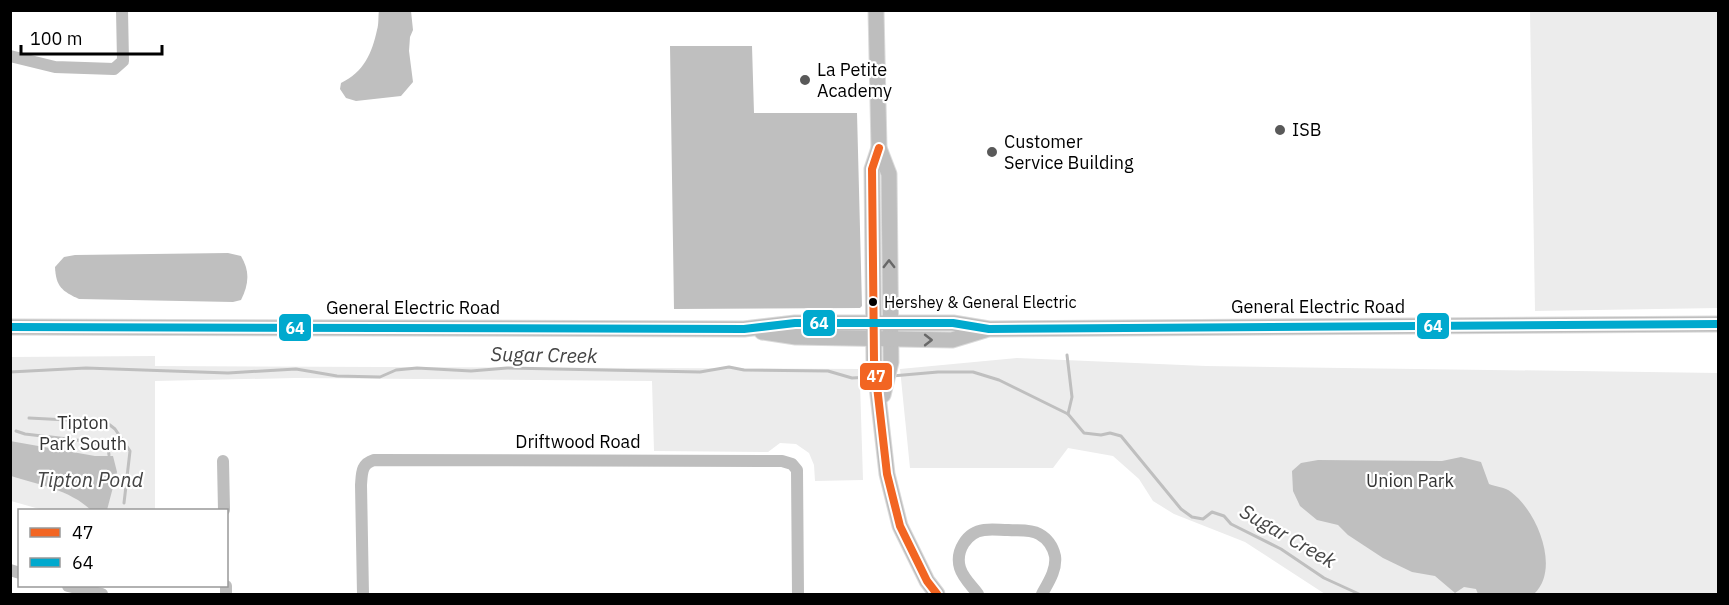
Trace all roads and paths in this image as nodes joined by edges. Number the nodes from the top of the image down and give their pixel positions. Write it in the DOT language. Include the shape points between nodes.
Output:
graph roads {
  1 [pos="122,10"];
  2 [pos="876,10"];
  3 [pos="10,56"];
  4 [pos="879,148"];
  5 [pos="873,323"];
  6 [pos="890,323"];
  7 [pos="1719,324"];
  8 [pos="10,327"];
  9 [pos="744,329"];
  10 [pos="989,329"];
  11 [pos="873,339"];
  12 [pos="890,340"];
  13 [pos="881,407"];
  14 [pos="223,461"];
  15 [pos="224,509"];
  16 [pos="76,587"];
  17 [pos="102,594"];
  18 [pos="363,594"];
  19 [pos="798,594"];
  20 [pos="937,594"];
  21 [pos="978,594"];
  22 [pos="1042,594"];
  1 -- 3 [label="street" via="123,61 114,69 55,67"];
  2 -- 4 [label="main road"];
  4 -- 5 [label="main road" via="872,169"];
  6 -- 4 [label="main road, one-way" via="889,174"];
  5 -- 6 [label="main road, General Electric Road"];
  5 -- 9 [label="main road, General Electric Road" via="795,323"];
  5 -- 11 [label="main road"];
  6 -- 10 [label="main road, General Electric Road" via="952,323"];
  6 -- 12 [label="main road"];
  7 -- 10 [label="main road, General Electric Road"];
  8 -- 9 [label="main road, General Electric Road"];
  9 -- 11 [label="main road, General Electric Road" via="796,337"];
  12 -- 10 [label="main road, General Electric Road, one-way" via="952,340"];
  11 -- 12 [label="main road, General Electric Road"];
  11 -- 13 [label="main road"];
  12 -- 13 [label="main road" via="891,362"];
  13 -- 20 [label="main road" via="887,474 900,526"];
  14 -- 15 [label="street"];
  16 -- 17 [label="street"];
  18 -- 19 [label="street, Driftwood Road" via="361,485 365,464 374,460 551,459 792,464 797,470"];
  21 -- 22 [label="street" via="964,577 960,550 970,536 986,530 1030,531 1047,540 1055,554 1054,571"];
}
